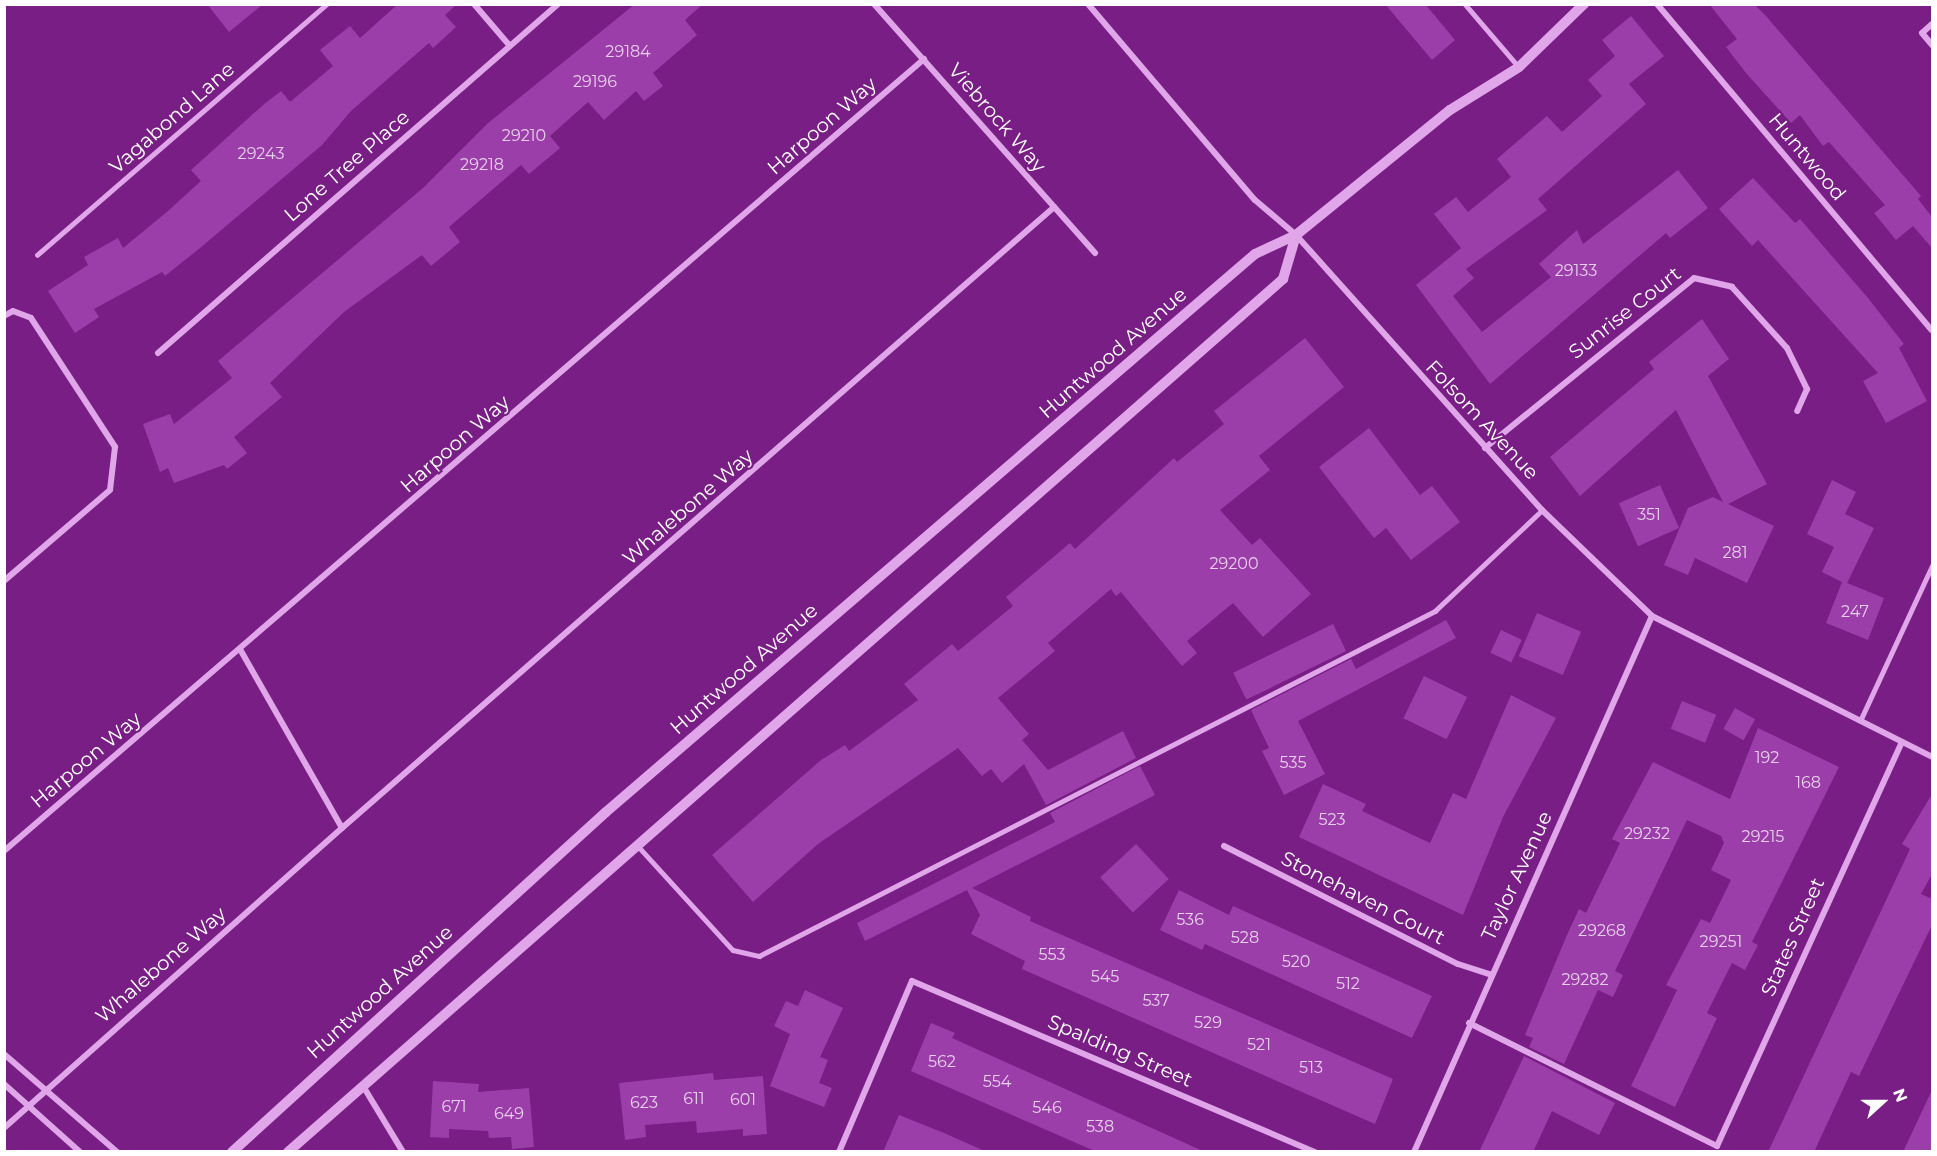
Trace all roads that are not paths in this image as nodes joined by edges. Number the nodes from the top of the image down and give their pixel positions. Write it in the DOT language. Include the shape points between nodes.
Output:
graph roads {
  1 [pos="327,4"];
  2 [pos="474,4"];
  3 [pos="558,4"];
  4 [pos="874,4"];
  5 [pos="1088,4"];
  6 [pos="1465,4"];
  7 [pos="1584,4"];
  8 [pos="1657,4"];
  9 [pos="1932,24"];
  10 [pos="1932,45"];
  11 [pos="510,46"];
  12 [pos="924,59"];
  13 [pos="1519,67"];
  14 [pos="1054,207"];
  15 [pos="1296,235"];
  16 [pos="1095,253"];
  17 [pos="37,255"];
  18 [pos="4,316"];
  19 [pos="1932,330"];
  20 [pos="158,353"];
  21 [pos="1797,411"];
  22 [pos="1485,448"];
  23 [pos="1542,510"];
  24 [pos="1932,566"];
  25 [pos="4,581"];
  26 [pos="1652,616"];
  27 [pos="241,651"];
  28 [pos="1860,721"];
  29 [pos="1902,742"];
  30 [pos="1932,757"];
  31 [pos="342,828"];
  32 [pos="637,845"];
  33 [pos="1224,846"];
  34 [pos="4,851"];
  35 [pos="1489,974"];
  36 [pos="1469,1023"];
  37 [pos="4,1054"];
  38 [pos="4,1084"];
  39 [pos="363,1086"];
  40 [pos="47,1089"];
  41 [pos="31,1106"];
  42 [pos="4,1128"];
  43 [pos="81,1152"];
  44 [pos="117,1152"];
  45 [pos="232,1152"];
  46 [pos="288,1152"];
  47 [pos="403,1152"];
  48 [pos="839,1152"];
  49 [pos="1315,1152"];
  50 [pos="1414,1152"];
  1 -- 17 [label="lane, Vagabond Lane"];
  2 -- 11 [label="street"];
  3 -- 11 [label="street, Lone Tree Place"];
  4 -- 12 [label="street, Viebrock Way"];
  5 -- 15 [label="street, Folsom Avenue" via="1252,197"];
  6 -- 13 [label="lane"];
  7 -- 13 [label="street, Huntwood Avenue"];
  8 -- 19 [label="street, Huntwood"];
  9 -- 10 [label="street" via="1922,33"];
  11 -- 20 [label="street, Lone Tree Place"];
  12 -- 14 [label="street, Viebrock Way"];
  12 -- 27 [label="street, Harpoon Way"];
  13 -- 15 [label="street, Huntwood Avenue" via="1450,110"];
  14 -- 16 [label="street, Viebrock Way"];
  14 -- 31 [label="street, Whalebone Way"];
  15 -- 22 [label="street, Folsom Avenue"];
  15 -- 32 [label="street" via="1283,279"];
  15 -- 45 [label="street, Huntwood Avenue" via="1255,254 606,812"];
  18 -- 25 [label="street" via="13,311 32,318 115,447 110,490"];
  21 -- 22 [label="street, Sunrise Court" via="1807,389 1787,348 1732,287 1694,278"];
  22 -- 23 [label="street, Folsom Avenue"];
  23 -- 26 [label="street, Folsom Avenue"];
  23 -- 32 [label="lane" via="1436,611 759,956 734,950"];
  24 -- 28 [label="lane"];
  26 -- 28 [label="street, Folsom Avenue"];
  26 -- 35 [label="street, Taylor Avenue"];
  27 -- 31 [label="street"];
  27 -- 34 [label="street, Harpoon Way"];
  28 -- 29 [label="street, Folsom Avenue"];
  29 -- 30 [label="street, Folsom Avenue"];
  29 -- 36 [label="street, States Street" via="1717,1146"];
  31 -- 40 [label="street, Whalebone Way"];
  32 -- 39 [label="street"];
  33 -- 35 [label="street, Stonehaven Court" via="1458,964"];
  35 -- 36 [label="street, Taylor Avenue"];
  36 -- 50 [label="street, Taylor Avenue"];
  37 -- 40 [label="street"];
  38 -- 41 [label="street"];
  39 -- 46 [label="street"];
  39 -- 47 [label="street"];
  40 -- 41 [label="street, Whalebone Way"];
  40 -- 44 [label="street"];
  41 -- 42 [label="street, Whalebone Way"];
  41 -- 43 [label="street"];
  48 -- 49 [label="street, Spalding Street" via="912,981"];
}
